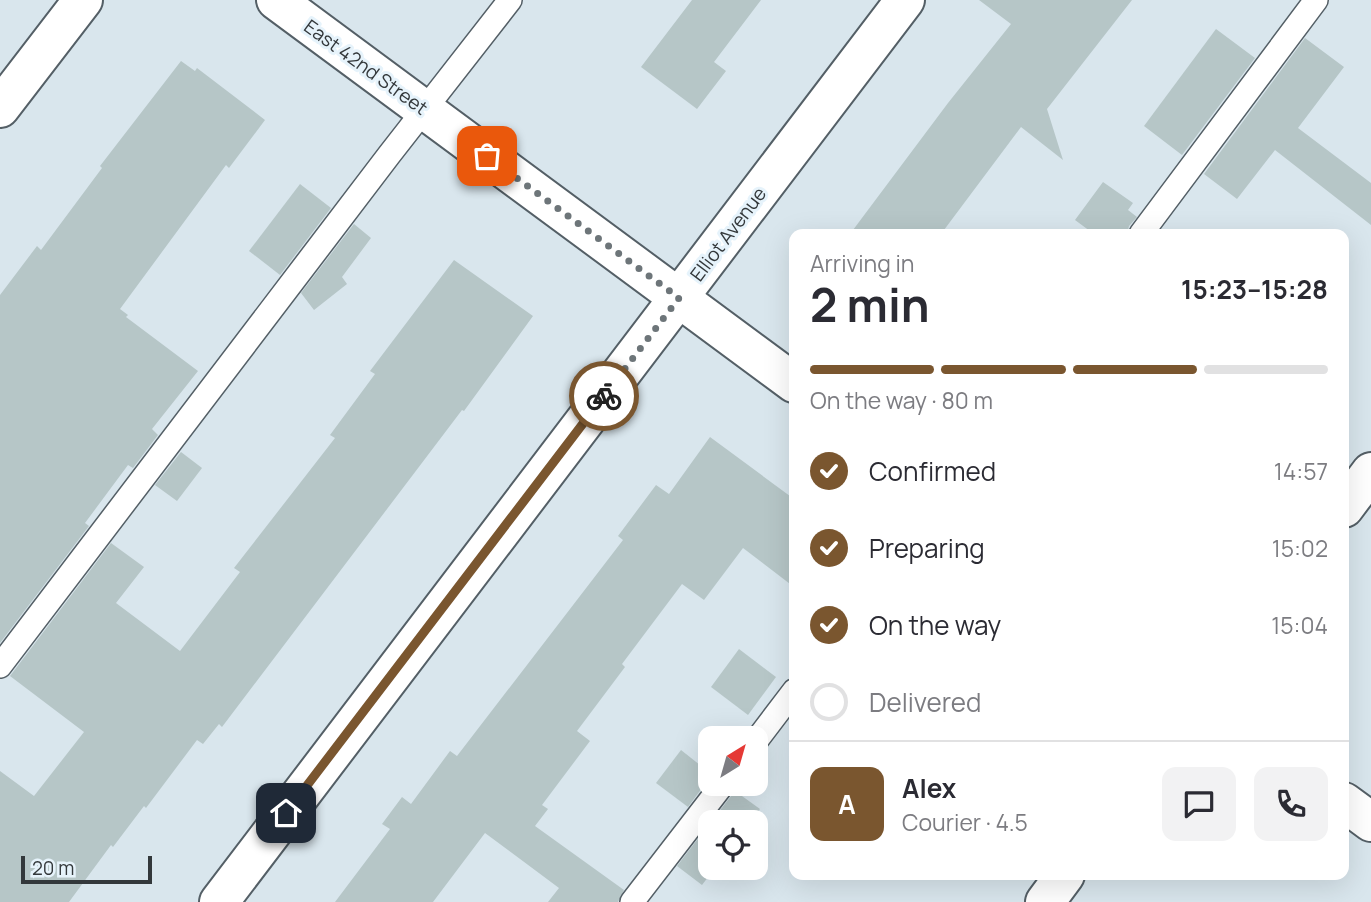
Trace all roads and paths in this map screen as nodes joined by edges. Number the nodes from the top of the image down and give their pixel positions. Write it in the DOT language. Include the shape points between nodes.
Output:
graph roads {
  1 [pos="83,0"];
  2 [pos="276,0"];
  3 [pos="510,0"];
  4 [pos="905,0"];
  5 [pos="1316,0"];
  6 [pos="0,108"];
  7 [pos="424,109"];
  8 [pos="1145,229"];
  9 [pos="679,298"];
  10 [pos="789,379"];
  11 [pos="1371,472"];
  12 [pos="1349,501"];
  13 [pos="0,666"];
  14 [pos="789,698"];
  15 [pos="767,726"];
  16 [pos="714,796"];
  17 [pos="1349,806"];
  18 [pos="1371,822"];
  19 [pos="1061,880"];
  20 [pos="219,902"];
  21 [pos="632,902"];
  22 [pos="1045,902"];
  1 -- 6 [label="street"];
  2 -- 7 [label="street, East 42nd Street"];
  3 -- 7 [label="lane"];
  4 -- 9 [label="street, Elliot Avenue"];
  5 -- 8 [label="lane"];
  7 -- 9 [label="street, East 42nd Street"];
  7 -- 13 [label="lane"];
  9 -- 10 [label="street, East 42nd Street"];
  9 -- 20 [label="street, Elliot Avenue"];
  11 -- 12 [label="street"];
  14 -- 15 [label="lane"];
  16 -- 21 [label="lane"];
  17 -- 18 [label="street"];
  19 -- 22 [label="street"];
}
